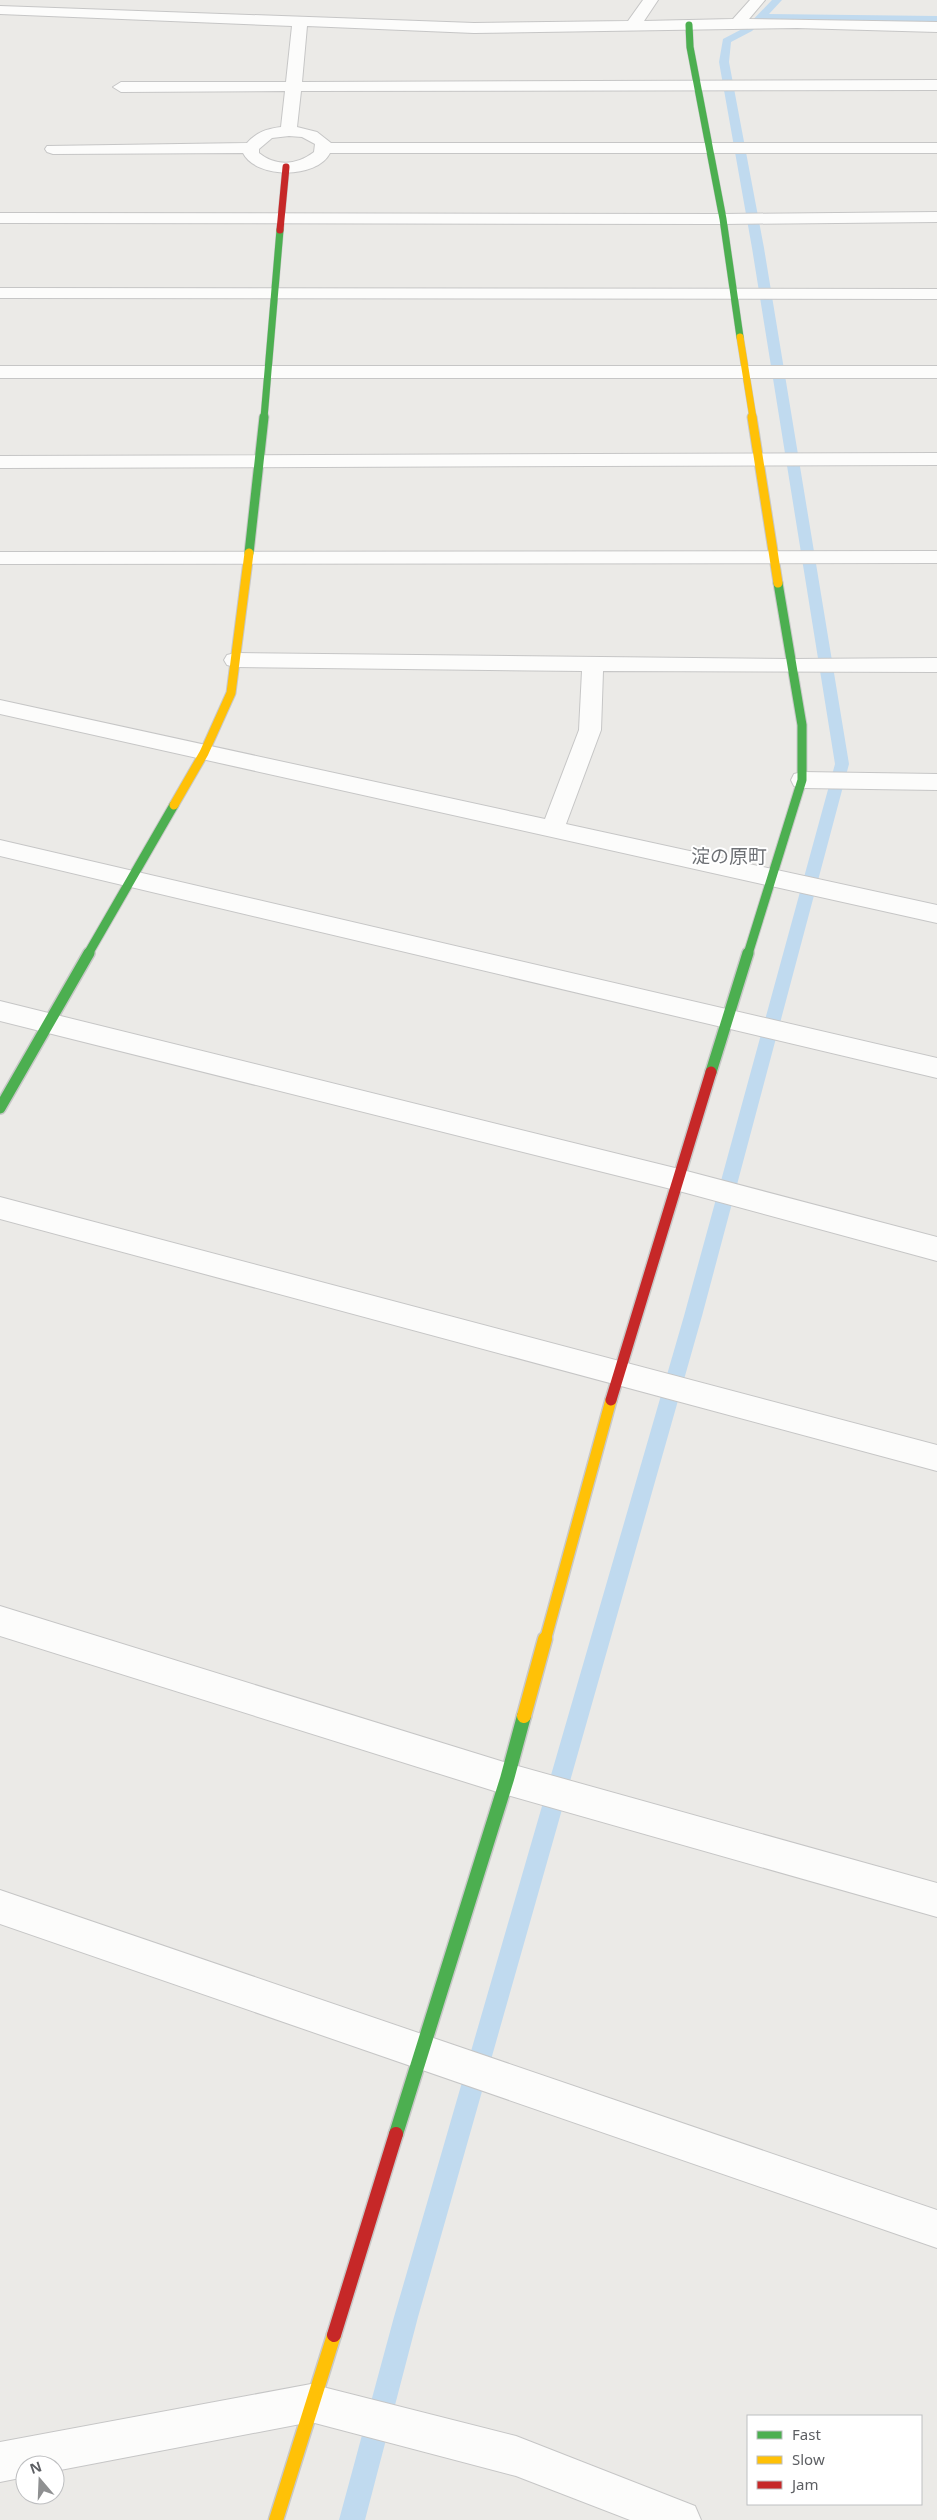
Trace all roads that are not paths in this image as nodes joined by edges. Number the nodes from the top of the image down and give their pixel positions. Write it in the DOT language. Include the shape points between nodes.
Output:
graph roads {
  1 [pos="651,0"];
  2 [pos="758,0"];
  3 [pos="0,10"];
  4 [pos="300,20"];
  5 [pos="634,24"];
  6 [pos="739,24"];
  7 [pos="688,25"];
  8 [pos="937,27"];
  9 [pos="937,85"];
  10 [pos="698,86"];
  11 [pos="121,87"];
  12 [pos="293,87"];
  13 [pos="289,131"];
  14 [pos="251,148"];
  15 [pos="324,148"];
  16 [pos="710,148"];
  17 [pos="937,148"];
  18 [pos="54,149"];
  19 [pos="286,167"];
  20 [pos="937,217"];
  21 [pos="0,218"];
  22 [pos="280,219"];
  23 [pos="723,219"];
  24 [pos="274,292"];
  25 [pos="0,293"];
  26 [pos="734,294"];
  27 [pos="937,294"];
  28 [pos="267,371"];
  29 [pos="745,371"];
  30 [pos="0,372"];
  31 [pos="937,372"];
  32 [pos="758,459"];
  33 [pos="937,459"];
  34 [pos="0,462"];
  35 [pos="260,462"];
  36 [pos="774,557"];
  37 [pos="937,557"];
  38 [pos="0,558"];
  39 [pos="248,558"];
  40 [pos="235,660"];
  41 [pos="593,664"];
  42 [pos="937,665"];
  43 [pos="792,666"];
  44 [pos="0,707"];
  45 [pos="204,753"];
  46 [pos="802,780"];
  47 [pos="937,782"];
  48 [pos="552,830"];
  49 [pos="0,848"];
  50 [pos="770,878"];
  51 [pos="132,880"];
  52 [pos="937,914"];
  53 [pos="0,1011"];
  54 [pos="727,1019"];
  55 [pos="48,1023"];
  56 [pos="937,1068"];
  57 [pos="0,1108"];
  58 [pos="679,1180"];
  59 [pos="0,1208"];
  60 [pos="937,1249"];
  61 [pos="619,1372"];
  62 [pos="937,1458"];
  63 [pos="0,1622"];
  64 [pos="507,1779"];
  65 [pos="937,1900"];
  66 [pos="0,1907"];
  67 [pos="421,2052"];
  68 [pos="937,2229"];
  69 [pos="311,2403"];
  70 [pos="0,2462"];
  71 [pos="276,2520"];
  72 [pos="681,2520"];
  1 -- 5 [label="street"];
  2 -- 6 [label="street"];
  3 -- 4 [label="street"];
  4 -- 5 [label="street" via="474,28"];
  4 -- 12 [label="street"];
  5 -- 7 [label="street"];
  6 -- 7 [label="street"];
  6 -- 8 [label="street"];
  7 -- 10 [label="street"];
  9 -- 10 [label="street"];
  10 -- 12 [label="street"];
  10 -- 16 [label="street"];
  11 -- 12 [label="street"];
  12 -- 13 [label="street"];
  13 -- 14 [label="street" via="260,138"];
  13 -- 15 [label="street" via="318,138"];
  14 -- 18 [label="street"];
  14 -- 19 [label="street" via="252,154 264,164"];
  15 -- 16 [label="street"];
  15 -- 19 [label="street" via="322,154 308,164"];
  16 -- 17 [label="street"];
  16 -- 23 [label="street"];
  19 -- 22 [label="street"];
  20 -- 23 [label="street"];
  21 -- 22 [label="street"];
  22 -- 23 [label="street"];
  22 -- 24 [label="street"];
  23 -- 26 [label="street"];
  24 -- 25 [label="street"];
  24 -- 26 [label="street"];
  24 -- 28 [label="street"];
  26 -- 27 [label="street"];
  26 -- 29 [label="street"];
  28 -- 29 [label="street"];
  28 -- 30 [label="street"];
  28 -- 35 [label="street"];
  29 -- 31 [label="street"];
  29 -- 32 [label="street"];
  32 -- 33 [label="street"];
  32 -- 35 [label="street"];
  32 -- 36 [label="street"];
  34 -- 35 [label="street"];
  35 -- 39 [label="street"];
  36 -- 37 [label="street"];
  36 -- 39 [label="street"];
  36 -- 43 [label="street"];
  38 -- 39 [label="street"];
  39 -- 40 [label="street"];
  40 -- 41 [label="street"];
  40 -- 45 [label="street" via="231,692"];
  41 -- 43 [label="street"];
  41 -- 48 [label="street" via="590,730"];
  42 -- 43 [label="street"];
  43 -- 46 [label="street" via="802,725"];
  44 -- 45 [label="street"];
  45 -- 48 [label="street"];
  45 -- 51 [label="street"];
  46 -- 47 [label="street"];
  46 -- 50 [label="street"];
  48 -- 50 [label="street"];
  49 -- 51 [label="street"];
  50 -- 52 [label="street"];
  50 -- 54 [label="street"];
  51 -- 54 [label="street"];
  51 -- 55 [label="street"];
  53 -- 55 [label="street"];
  54 -- 56 [label="street"];
  54 -- 58 [label="street"];
  55 -- 57 [label="street"];
  55 -- 58 [label="street"];
  58 -- 60 [label="street"];
  58 -- 61 [label="street"];
  59 -- 61 [label="street"];
  61 -- 62 [label="street"];
  61 -- 64 [label="street"];
  63 -- 64 [label="street"];
  64 -- 65 [label="street"];
  64 -- 67 [label="street"];
  66 -- 67 [label="street"];
  67 -- 68 [label="street"];
  67 -- 69 [label="street"];
  69 -- 70 [label="street"];
  69 -- 71 [label="street"];
  69 -- 72 [label="street" via="516,2456"];
}
